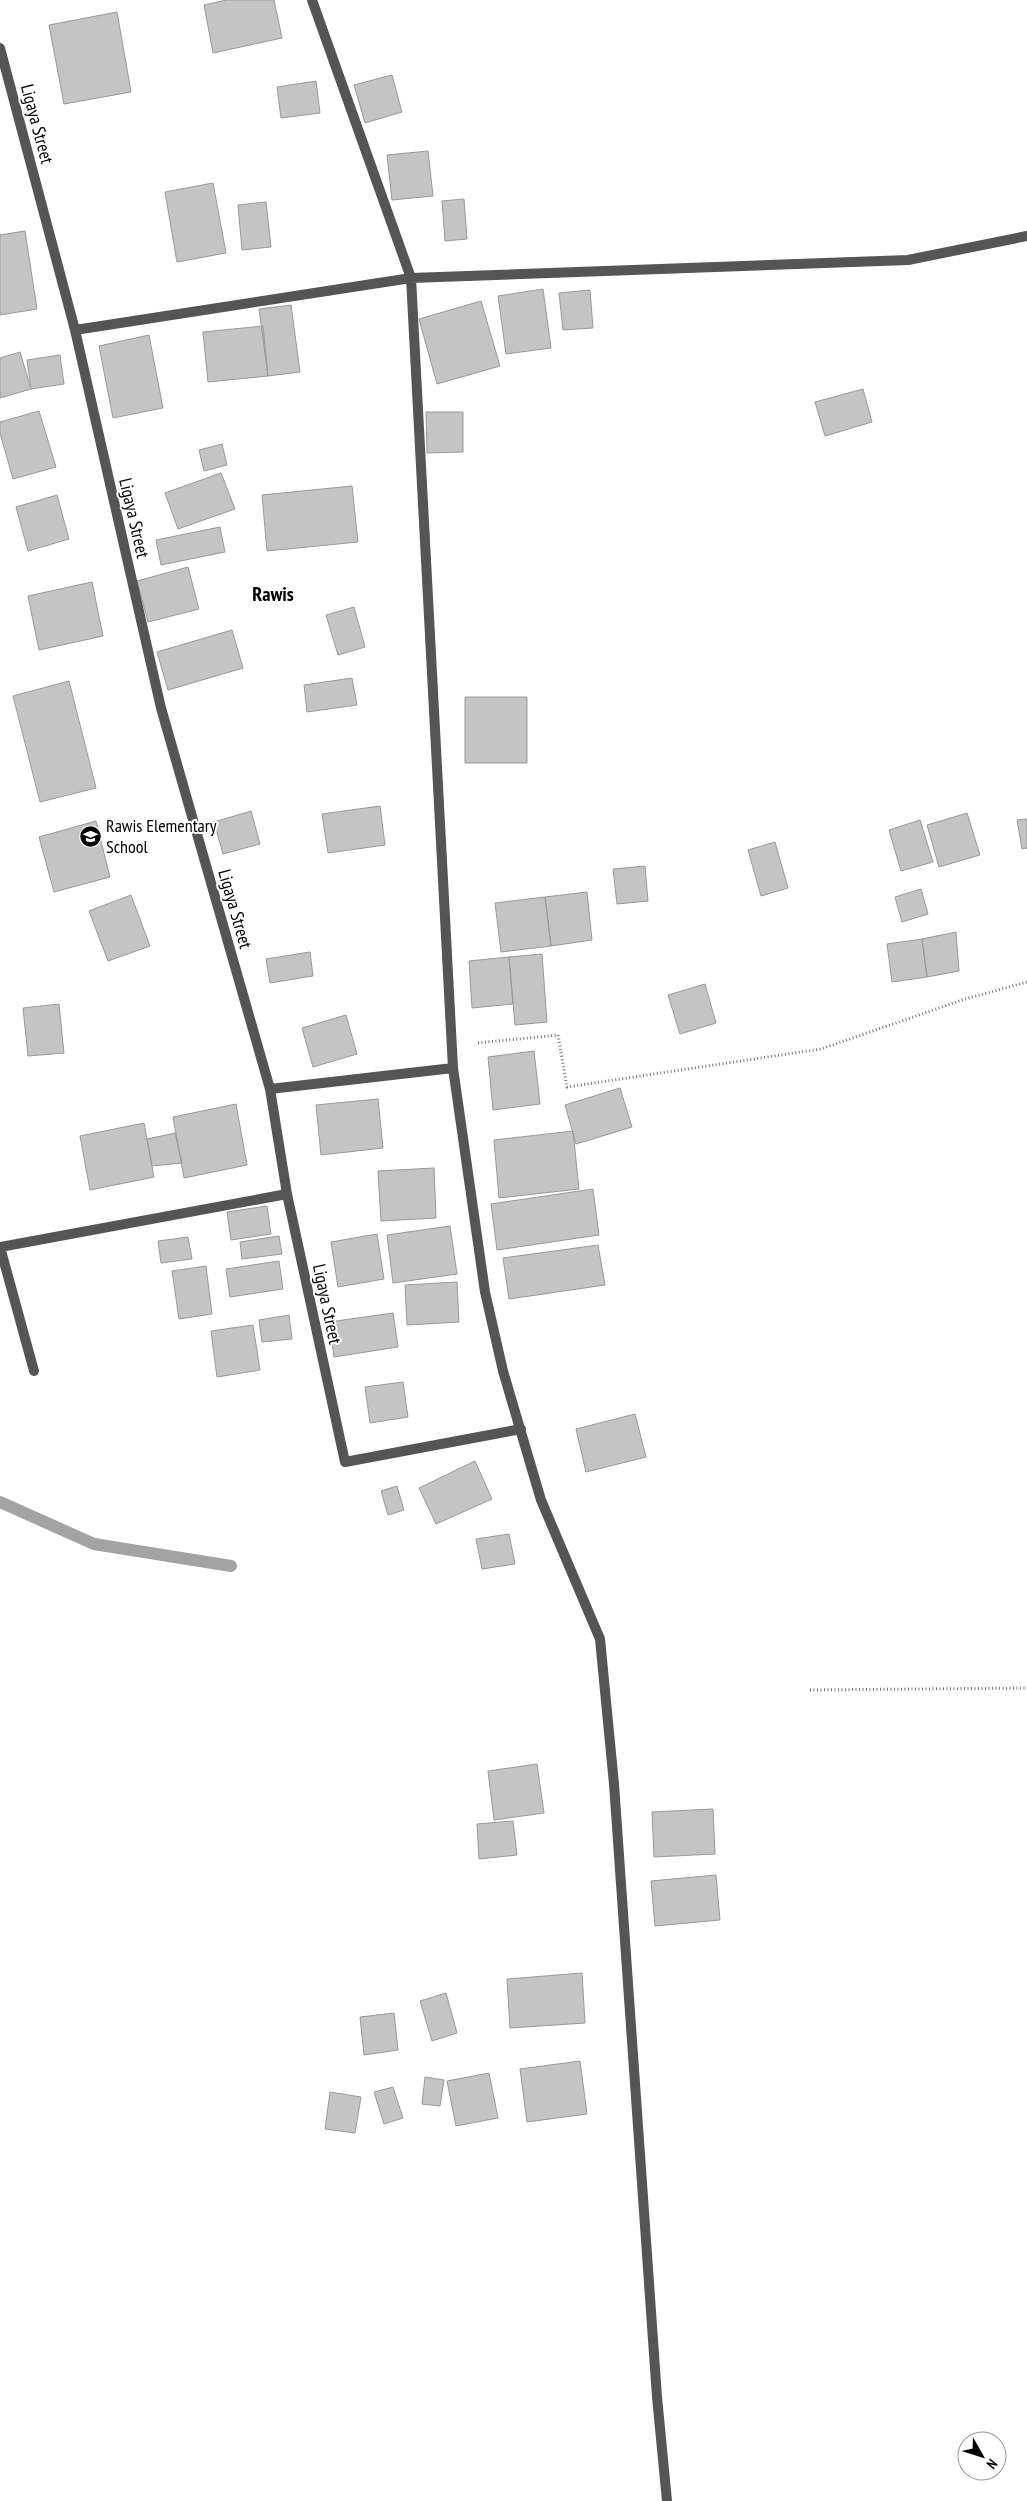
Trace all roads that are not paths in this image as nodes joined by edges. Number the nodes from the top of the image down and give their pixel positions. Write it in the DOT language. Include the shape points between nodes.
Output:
graph roads {
  1 [pos="312,0"];
  2 [pos="0,48"];
  3 [pos="1027,236"];
  4 [pos="411,278"];
  5 [pos="75,330"];
  6 [pos="453,1068"];
  7 [pos="270,1089"];
  8 [pos="287,1194"];
  9 [pos="0,1247"];
  10 [pos="34,1371"];
  11 [pos="522,1428"];
  12 [pos="667,2501"];
  1 -- 4 [label="street"];
  2 -- 5 [label="street, Ligaya Street"];
  3 -- 4 [label="street" via="908,260"];
  4 -- 5 [label="street"];
  4 -- 6 [label="street"];
  5 -- 7 [label="street, Ligaya Street" via="161,708"];
  6 -- 7 [label="street"];
  6 -- 11 [label="street" via="484,1292 503,1371"];
  7 -- 8 [label="street, Ligaya Street"];
  8 -- 9 [label="street"];
  8 -- 11 [label="street, Ligaya Street" via="345,1462"];
  9 -- 10 [label="street"];
  11 -- 12 [label="street" via="541,1500 600,1639 614,1784"];
}
